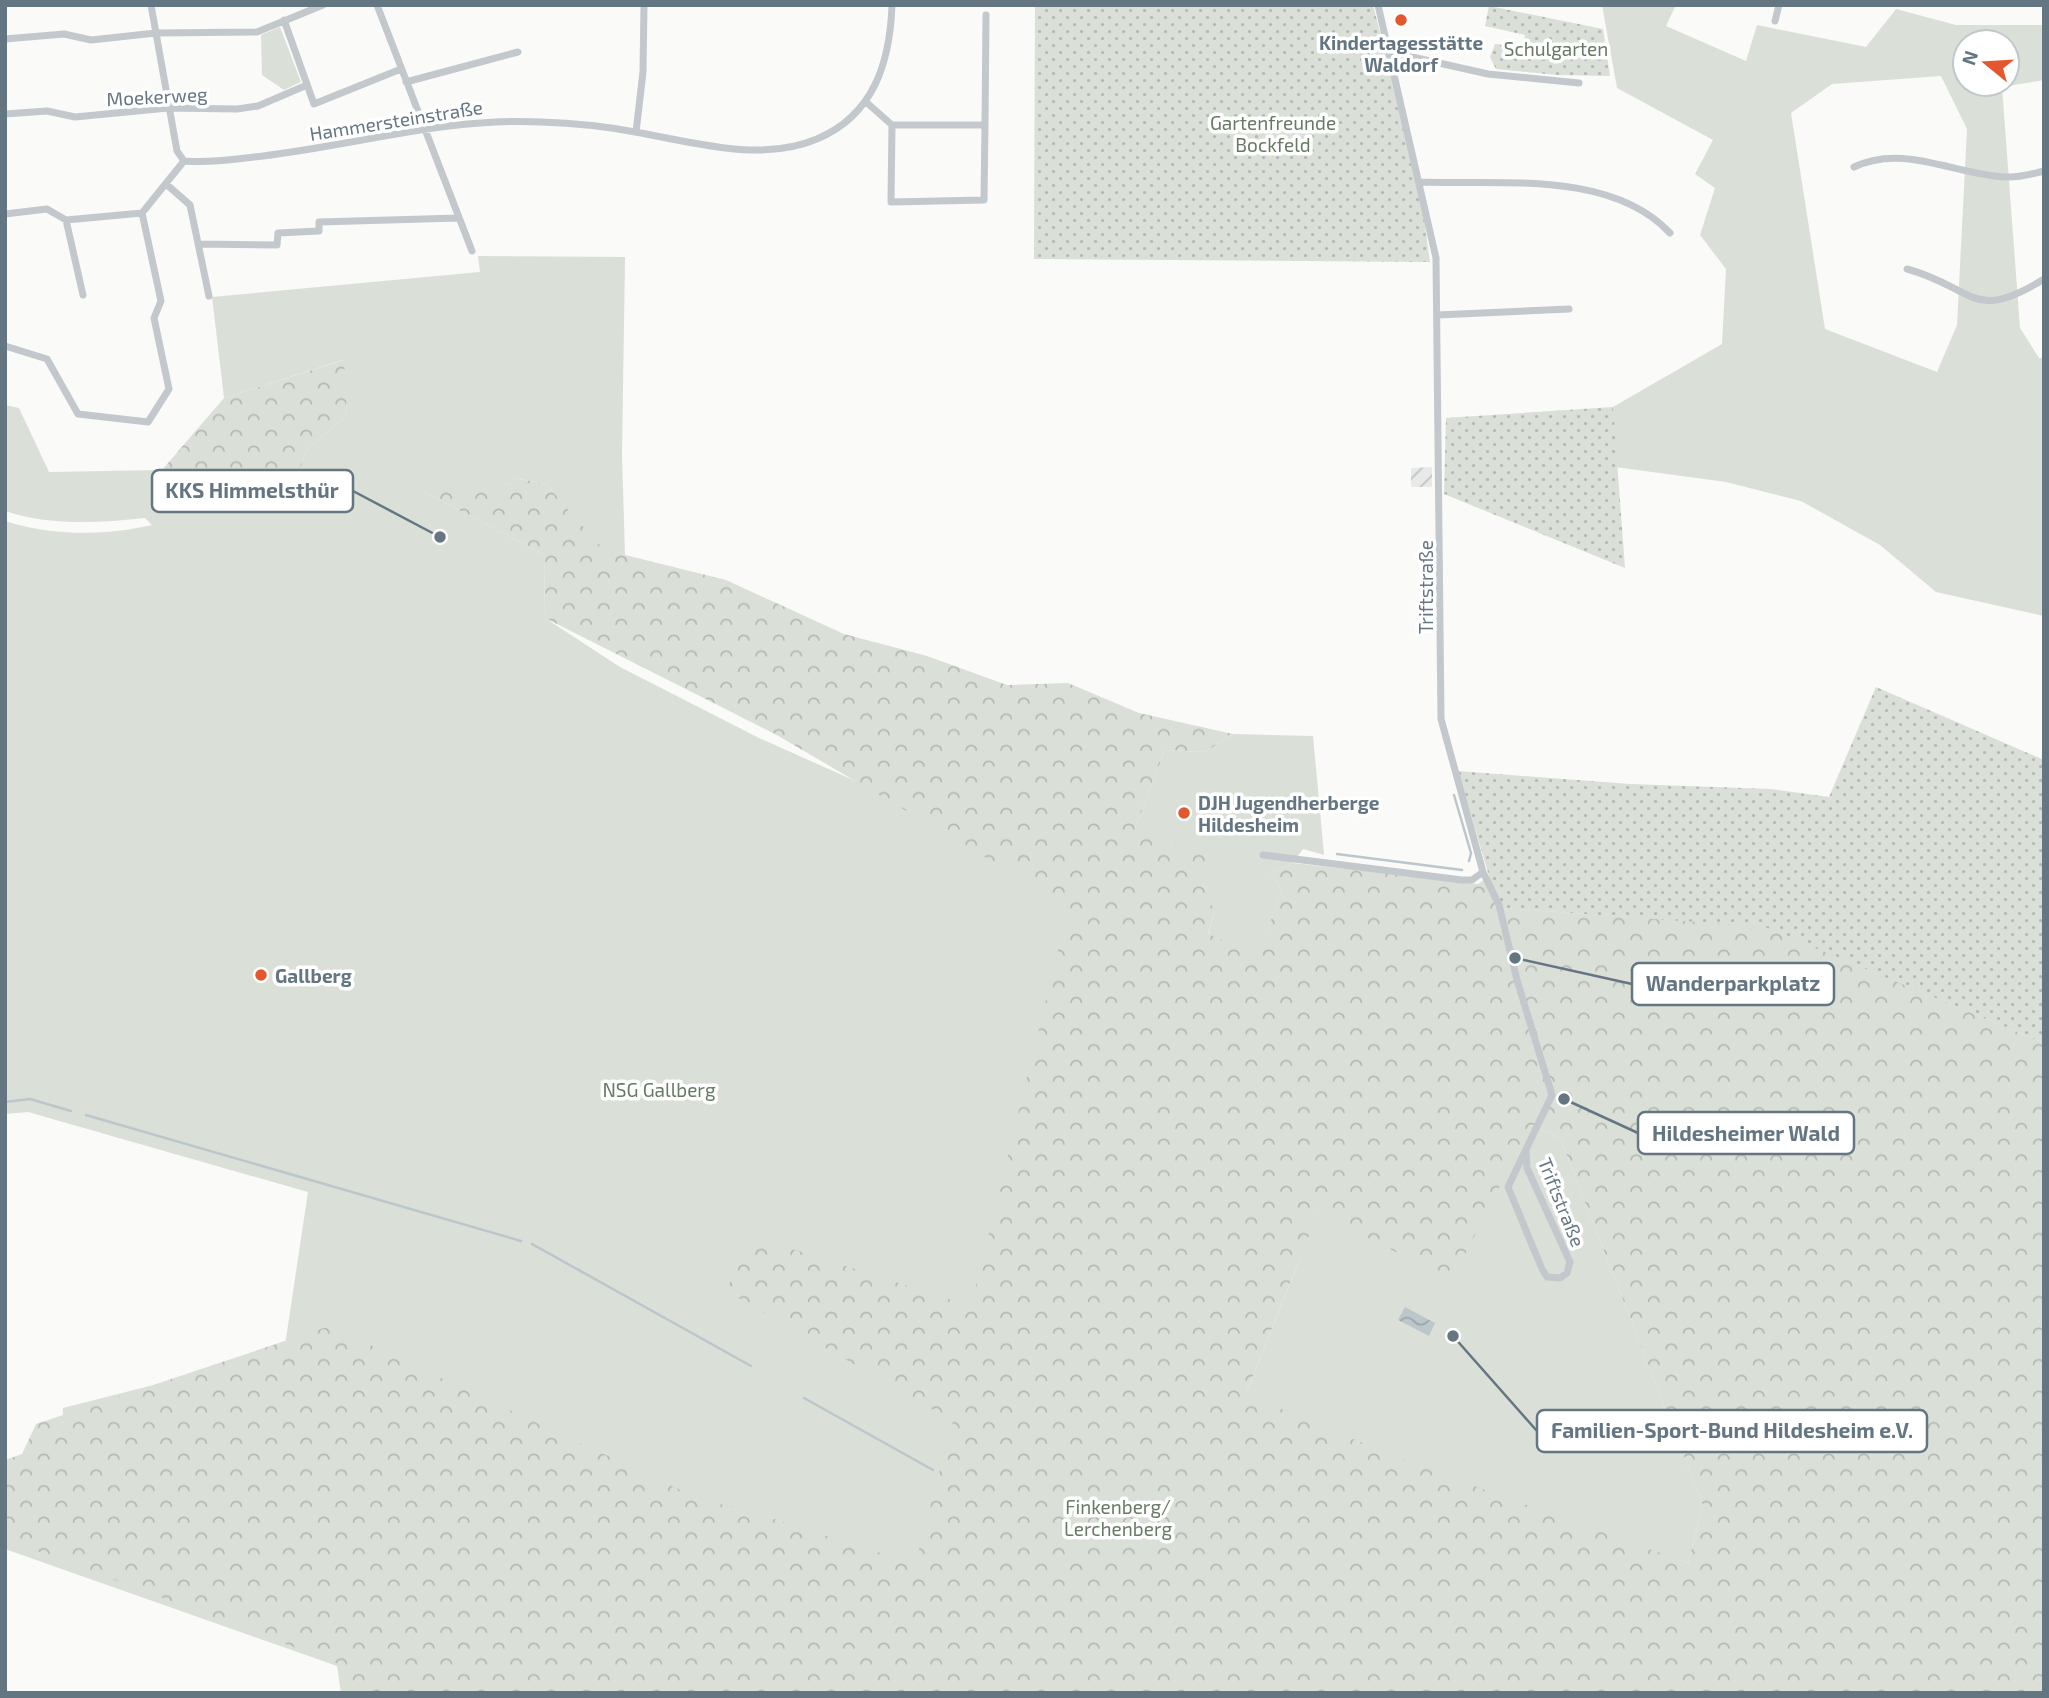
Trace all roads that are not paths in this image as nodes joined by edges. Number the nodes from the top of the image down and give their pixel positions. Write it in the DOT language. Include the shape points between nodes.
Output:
graph roads {
  1 [pos="151,5"];
  2 [pos="323,5"];
  3 [pos="377,5"];
  4 [pos="644,5"];
  5 [pos="892,5"];
  6 [pos="1378,5"];
  7 [pos="1779,5"];
  8 [pos="986,15"];
  9 [pos="284,20"];
  10 [pos="1774,21"];
  11 [pos="156,33"];
  12 [pos="5,39"];
  13 [pos="518,52"];
  14 [pos="1390,52"];
  15 [pos="401,69"];
  16 [pos="406,82"];
  17 [pos="1579,83"];
  18 [pos="307,85"];
  19 [pos="866,102"];
  20 [pos="168,108"];
  21 [pos="5,114"];
  22 [pos="892,125"];
  23 [pos="985,125"];
  24 [pos="424,129"];
  25 [pos="636,132"];
  26 [pos="184,161"];
  27 [pos="1854,167"];
  28 [pos="2044,171"];
  29 [pos="1420,182"];
  30 [pos="166,184"];
  31 [pos="142,213"];
  32 [pos="5,214"];
  33 [pos="459,218"];
  34 [pos="66,220"];
  35 [pos="1670,233"];
  36 [pos="198,244"];
  37 [pos="472,251"];
  38 [pos="1907,269"];
  39 [pos="2044,279"];
  40 [pos="83,295"];
  41 [pos="209,296"];
  42 [pos="1569,309"];
  43 [pos="1438,315"];
  44 [pos="5,346"];
  45 [pos="1263,855"];
  46 [pos="1483,872"];
  47 [pos="1526,1152"];
  1 -- 11 [label="street"];
  2 -- 9 [label="street"];
  3 -- 15 [label="street"];
  4 -- 25 [label="street"];
  5 -- 19 [label="street, Hammersteinstraße" via="887,57"];
  6 -- 14 [label="street, Triftstraße"];
  7 -- 10 [label="street"];
  8 -- 23 [label="street"];
  9 -- 11 [label="street" via="257,32"];
  9 -- 18 [label="street"];
  11 -- 12 [label="street" via="91,40 64,34"];
  11 -- 20 [label="street"];
  13 -- 16 [label="street"];
  14 -- 17 [label="street" via="1488,74"];
  14 -- 29 [label="street, Triftstraße"];
  15 -- 16 [label="street"];
  15 -- 18 [label="street" via="314,104"];
  16 -- 24 [label="street"];
  18 -- 20 [label="street, Moekerweg" via="258,106"];
  19 -- 22 [label="street"];
  19 -- 25 [label="street, Hammersteinstraße" via="833,132 782,149 725,147"];
  20 -- 21 [label="street, Moekerweg" via="75,117 47,111"];
  20 -- 26 [label="street" via="177,151"];
  22 -- 23 [label="street"];
  22 -- 23 [label="street" via="891,202 984,200"];
  24 -- 25 [label="street, Hammersteinstraße" via="525,121"];
  24 -- 26 [label="street, Hammersteinstraße" via="288,153"];
  24 -- 33 [label="street"];
  26 -- 30 [label="street"];
  27 -- 28 [label="street" via="1866,161 1901,158 2005,177"];
  29 -- 35 [label="street" via="1580,188 1632,203"];
  29 -- 43 [label="street, Triftstraße" via="1436,258"];
  30 -- 31 [label="street"];
  30 -- 36 [label="street" via="190,205"];
  31 -- 34 [label="street"];
  31 -- 44 [label="street" via="161,301 154,318 169,389 148,422 78,414 47,359"];
  32 -- 34 [label="street" via="47,209"];
  33 -- 36 [label="street" via="319,222 319,231 278,233 277,245"];
  33 -- 37 [label="street"];
  34 -- 40 [label="street"];
  36 -- 41 [label="street"];
  38 -- 39 [label="street" via="1986,302 2009,299"];
  42 -- 43 [label="street"];
  43 -- 46 [label="street, Triftstraße" via="1441,719"];
  45 -- 46 [label="street" via="1462,880 1472,880"];
  46 -- 47 [label="street, Triftstraße" via="1499,905 1552,1095"];
  47 -- 47 [label="street, Triftstraße" via="1508,1187 1542,1269 1547,1277 1560,1278 1570,1262 1527,1168"];
}
